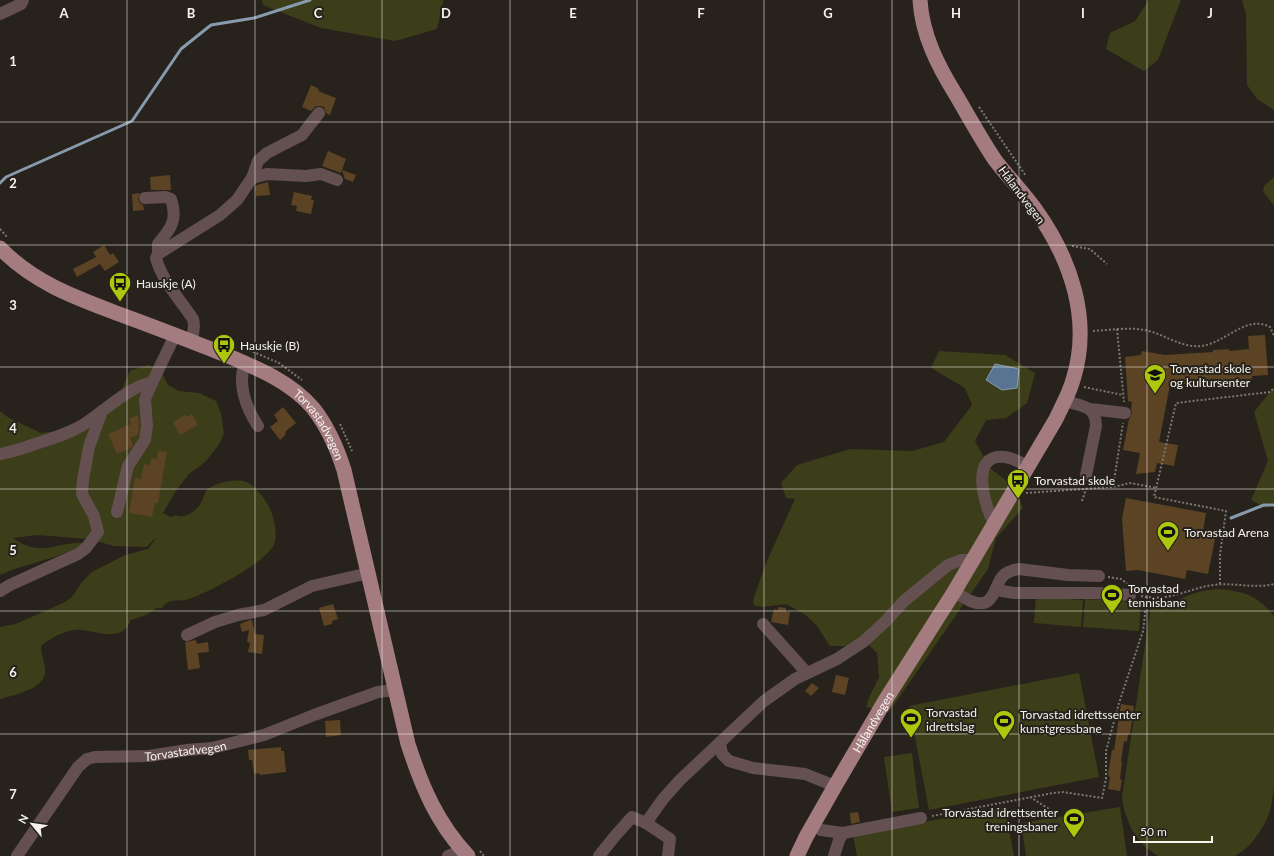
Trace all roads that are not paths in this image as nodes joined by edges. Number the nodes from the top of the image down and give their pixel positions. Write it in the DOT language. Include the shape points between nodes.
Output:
graph roads {
  1 [pos="23,0"];
  2 [pos="920,0"];
  3 [pos="0,14"];
  4 [pos="319,113"];
  5 [pos="252,178"];
  6 [pos="337,180"];
  7 [pos="145,198"];
  8 [pos="4,243"];
  9 [pos="158,254"];
  10 [pos="174,335"];
  11 [pos="191,341"];
  12 [pos="245,356"];
  13 [pos="152,384"];
  14 [pos="1069,403"];
  15 [pos="1090,409"];
  16 [pos="102,411"];
  17 [pos="1125,413"];
  18 [pos="258,426"];
  19 [pos="0,454"];
  20 [pos="1028,466"];
  21 [pos="1086,475"];
  22 [pos="117,512"];
  23 [pos="994,524"];
  24 [pos="973,560"];
  25 [pos="369,573"];
  26 [pos="1099,576"];
  27 [pos="996,590"];
  28 [pos="0,591"];
  29 [pos="954,592"];
  30 [pos="1130,595"];
  31 [pos="763,624"];
  32 [pos="187,635"];
  33 [pos="807,674"];
  34 [pos="395,690"];
  35 [pos="720,743"];
  36 [pos="835,786"];
  37 [pos="921,818"];
  38 [pos="646,823"];
  39 [pos="821,830"];
  40 [pos="843,833"];
  41 [pos="469,851"];
  42 [pos="17,856"];
  43 [pos="448,856"];
  44 [pos="599,856"];
  45 [pos="668,856"];
  46 [pos="797,856"];
  47 [pos="834,856"];
  1 -- 3 [label="street"];
  2 -- 14 [label="main road, Hålandvegen" via="927,39 940,69 988,149 1040,216 1068,266 1077,302 1080,333 1077,365"];
  4 -- 5 [label="street" via="302,135 267,153 258,161"];
  5 -- 6 [label="street" via="267,174 321,174"];
  5 -- 9 [label="street" via="237,200 220,215"];
  7 -- 9 [label="street" via="166,197 171,199 174,208 168,232 158,244"];
  8 -- 10 [label="main road, Torvastadvegen" via="17,264 52,287"];
  9 -- 11 [label="street" via="156,258 159,268 193,319 194,333"];
  10 -- 11 [label="main road, Torvastadvegen"];
  10 -- 13 [label="street"];
  11 -- 12 [label="main road, Torvastadvegen"];
  12 -- 18 [label="street" via="242,386"];
  12 -- 25 [label="main road, Torvastadvegen" via="293,390 313,408 327,429 344,470"];
  13 -- 16 [label="street" via="141,386"];
  13 -- 22 [label="street" via="146,399 145,440 128,466"];
  14 -- 15 [label="street"];
  14 -- 20 [label="main road, Hålandvegen"];
  15 -- 17 [label="street"];
  15 -- 21 [label="street" via="1094,413 1096,426"];
  16 -- 19 [label="street" via="86,423 62,435"];
  16 -- 28 [label="street" via="89,447 82,494 94,516 98,532 78,554 10,584"];
  20 -- 23 [label="main road, Hålandvegen"];
  20 -- 23 [label="street" via="1004,457 993,458 982,472 985,502"];
  23 -- 24 [label="main road, Hålandvegen"];
  24 -- 29 [label="main road, Hålandvegen"];
  24 -- 33 [label="street" via="961,560 948,565 904,601 863,642"];
  25 -- 32 [label="street" via="312,586 264,610 215,622"];
  25 -- 34 [label="main road, Torvastadvegen"];
  26 -- 27 [label="street" via="1015,569 1001,578"];
  27 -- 29 [label="street" via="992,598 979,603"];
  27 -- 30 [label="street" via="1014,593"];
  29 -- 36 [label="main road, Hålandvegen" via="886,699"];
  31 -- 33 [label="street"];
  33 -- 35 [label="street" via="788,683 764,701"];
  34 -- 41 [label="main road, Torvastadvegen" via="408,744 423,789 441,823"];
  34 -- 42 [label="street, Torvastadvegen" via="378,692 264,735 212,748 149,756 87,759 78,766"];
  35 -- 36 [label="street" via="722,754 728,761 753,768 805,774"];
  35 -- 38 [label="street" via="663,799"];
  36 -- 46 [label="main road, Hålandvegen"];
  37 -- 40 [label="street"];
  38 -- 44 [label="street" via="632,817"];
  38 -- 45 [label="street" via="670,838"];
  39 -- 40 [label="street"];
  40 -- 47 [label="street"];
  41 -- 43 [label="street"];
}
